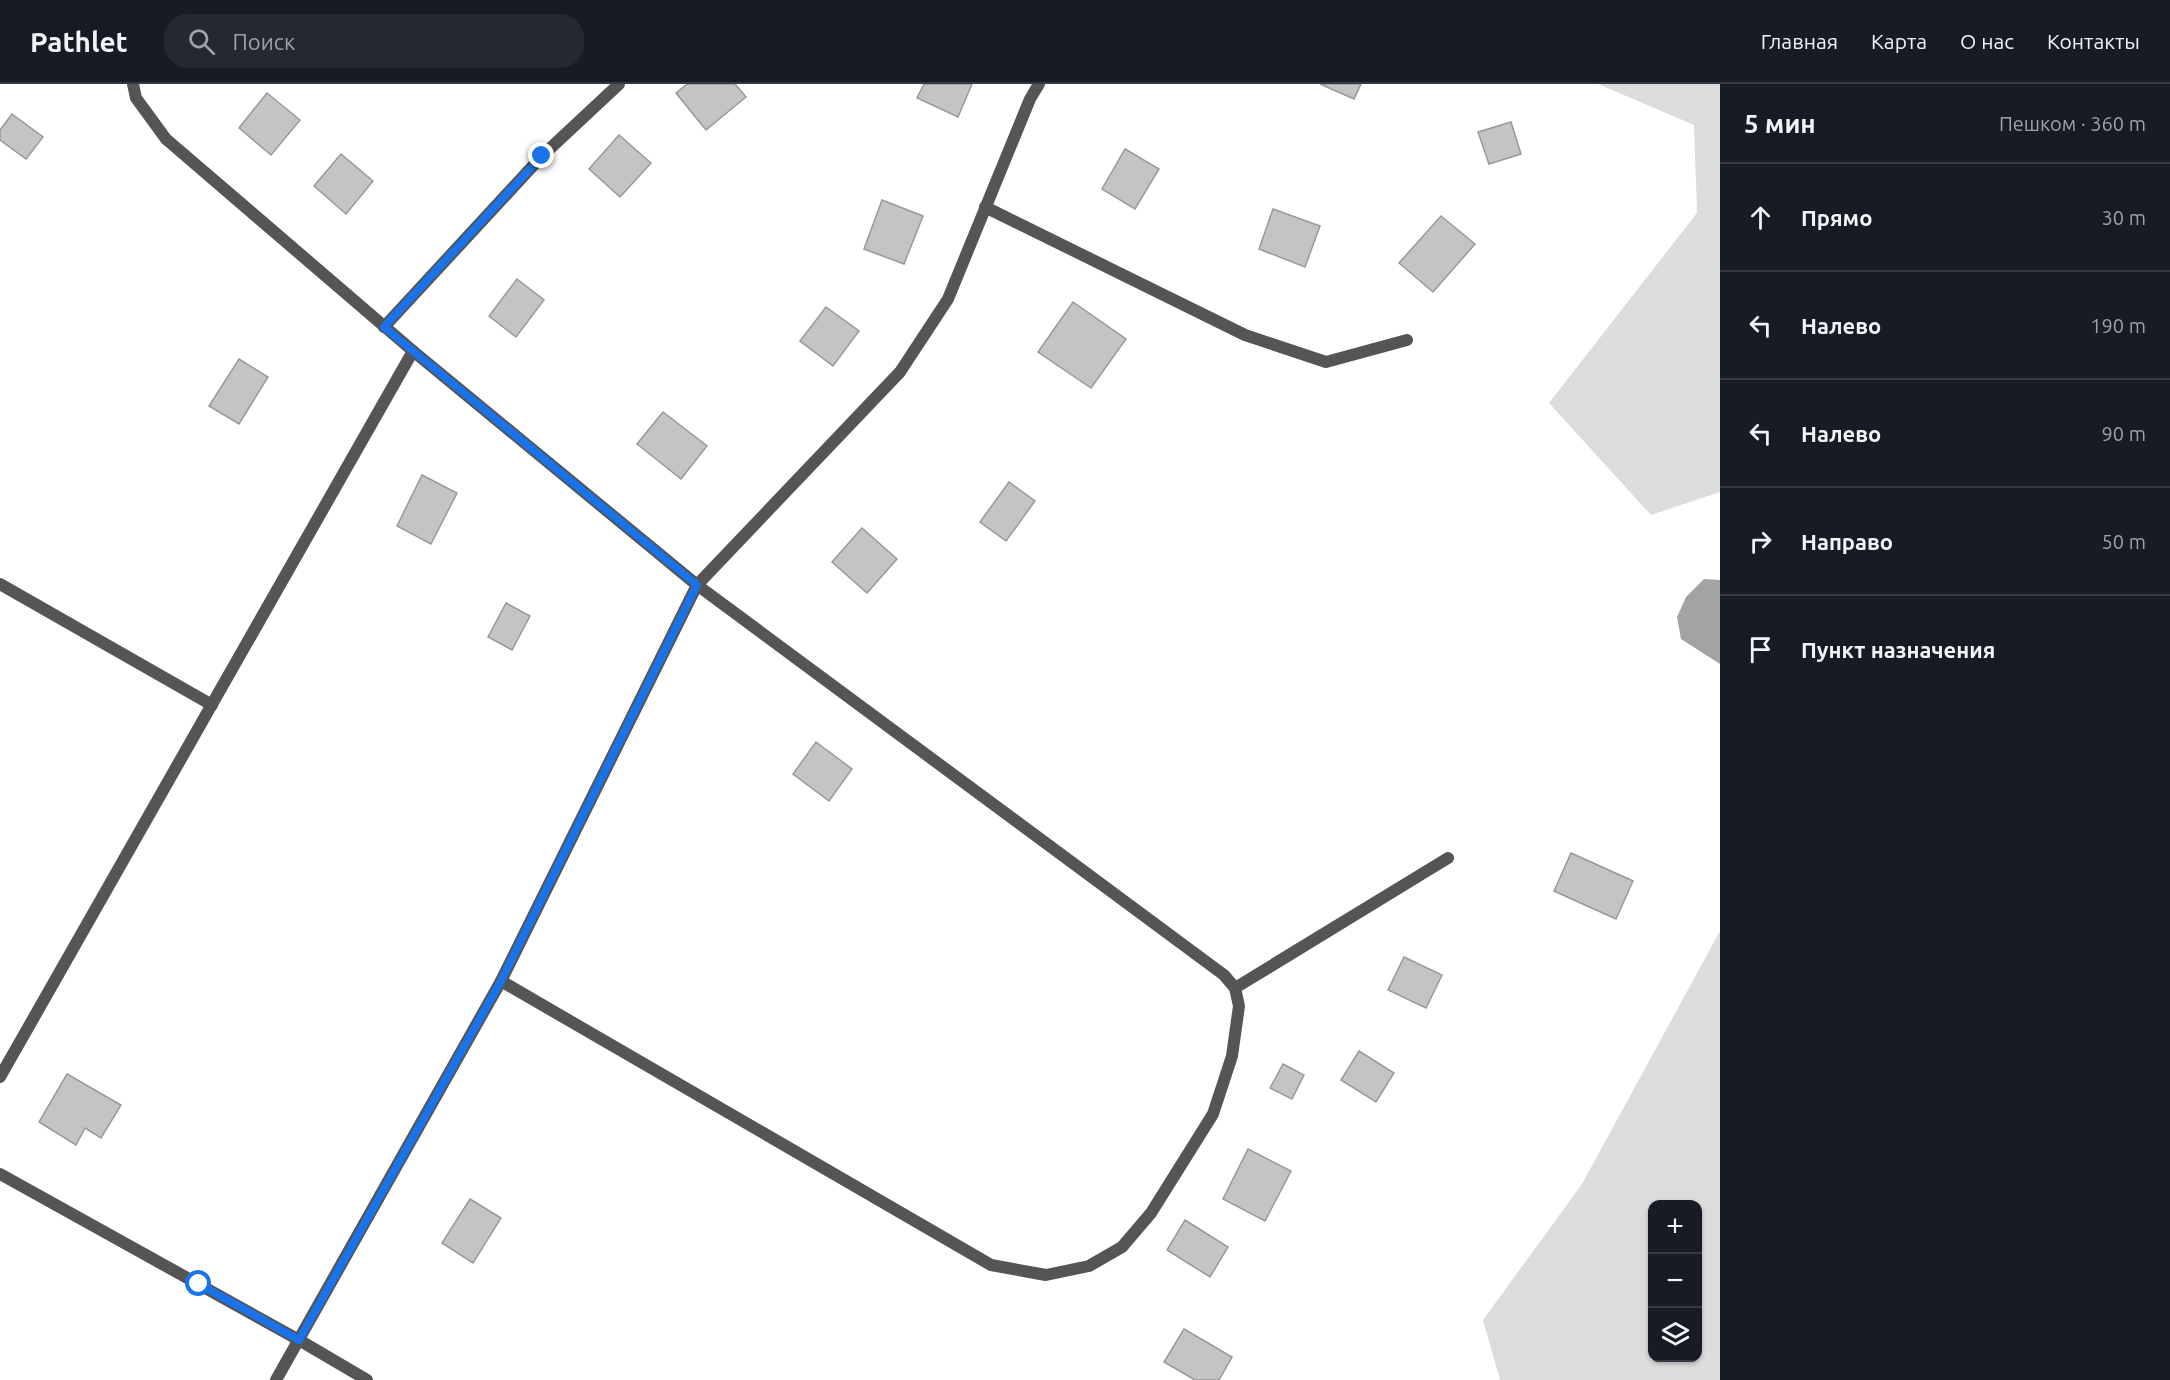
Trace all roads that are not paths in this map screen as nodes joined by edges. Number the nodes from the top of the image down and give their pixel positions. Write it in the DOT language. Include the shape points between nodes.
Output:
graph roads {
  1 [pos="133,84"];
  2 [pos="619,84"];
  3 [pos="1039,84"];
  4 [pos="985,207"];
  5 [pos="384,327"];
  6 [pos="1407,340"];
  7 [pos="413,351"];
  8 [pos="0,584"];
  9 [pos="697,585"];
  10 [pos="212,705"];
  11 [pos="1448,858"];
  12 [pos="501,981"];
  13 [pos="1234,988"];
  14 [pos="0,1077"];
  15 [pos="0,1174"];
  16 [pos="299,1340"];
  17 [pos="276,1380"];
  18 [pos="367,1380"];
  1 -- 5 [label="street" via="136,98 166,139"];
  2 -- 5 [label="street" via="542,156"];
  3 -- 4 [label="street"];
  4 -- 6 [label="street" via="1245,335 1326,362"];
  4 -- 9 [label="street" via="948,299 900,372"];
  5 -- 7 [label="street"];
  7 -- 9 [label="street"];
  7 -- 10 [label="street"];
  8 -- 10 [label="street"];
  9 -- 12 [label="street"];
  9 -- 13 [label="street" via="1224,975"];
  10 -- 14 [label="street"];
  11 -- 13 [label="street"];
  12 -- 13 [label="street" via="991,1265 1046,1275 1089,1266 1122,1246 1150,1213 1213,1114 1232,1056 1239,1006"];
  12 -- 16 [label="street"];
  15 -- 16 [label="street"];
  16 -- 17 [label="street"];
  16 -- 18 [label="street"];
}
